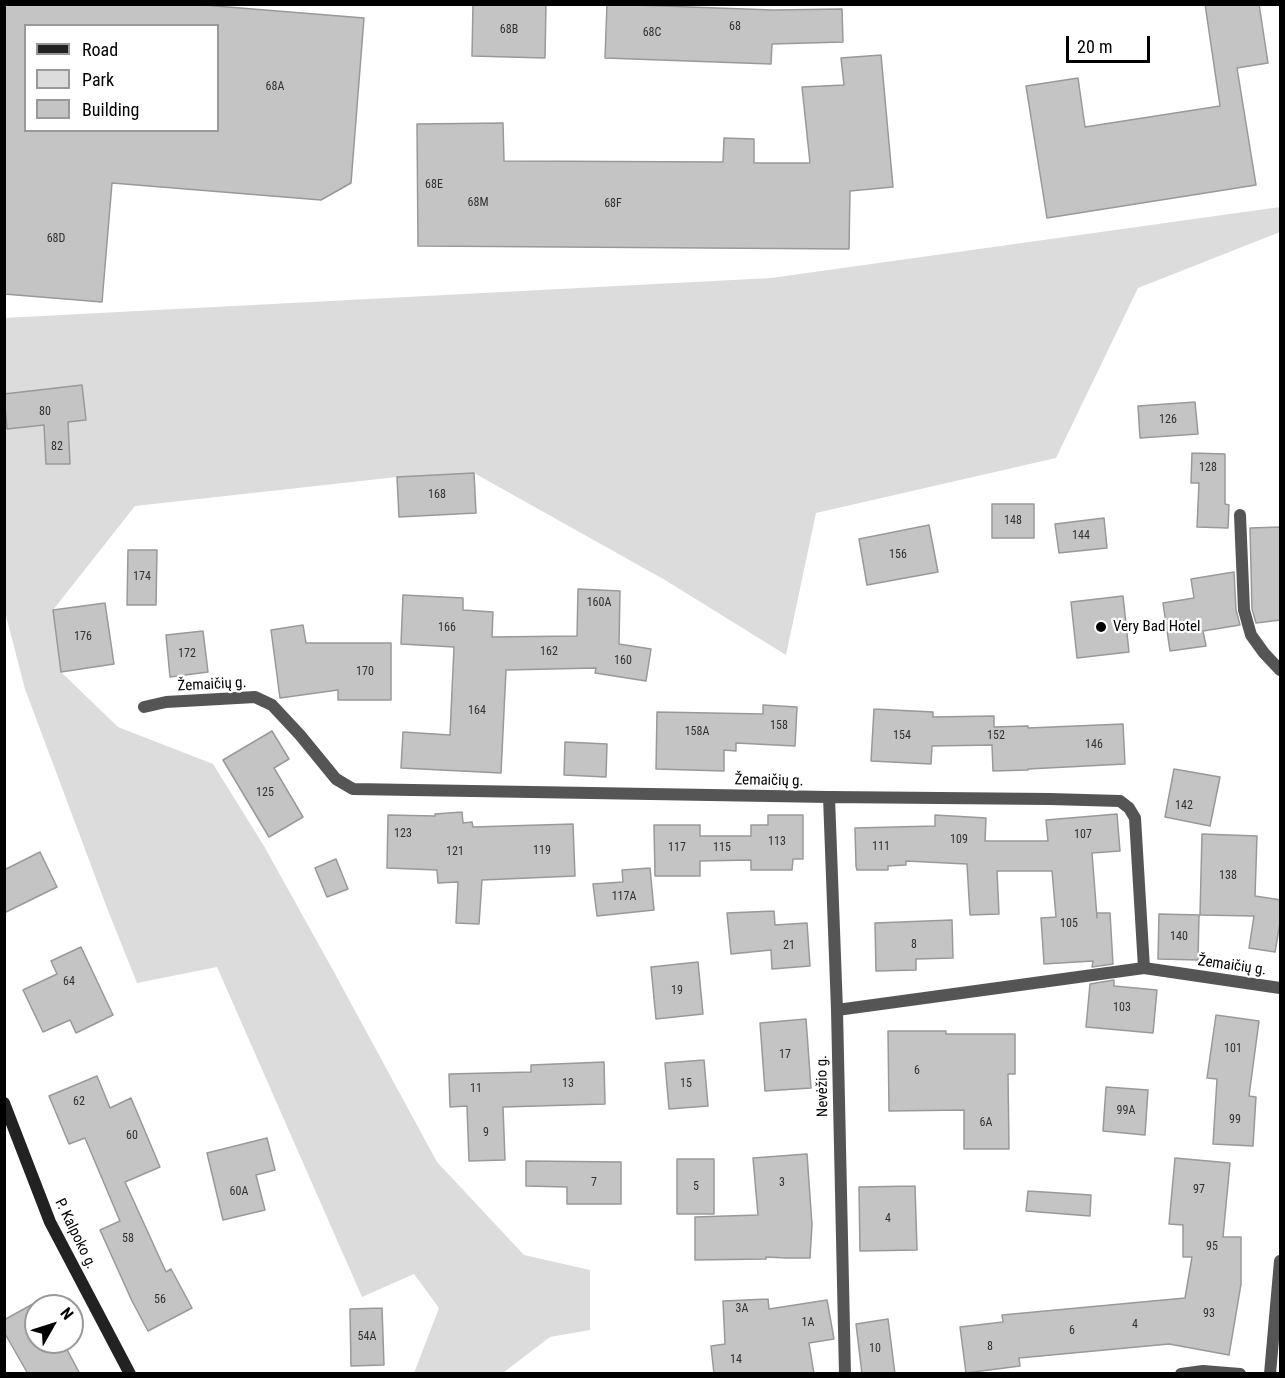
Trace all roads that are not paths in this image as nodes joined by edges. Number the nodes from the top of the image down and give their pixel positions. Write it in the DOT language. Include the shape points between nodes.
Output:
graph roads {
  1 [pos="1240,515"];
  2 [pos="1281,670"];
  3 [pos="144,707"];
  4 [pos="829,797"];
  5 [pos="1144,968"];
  6 [pos="1281,988"];
  7 [pos="837,1010"];
  8 [pos="4,1103"];
  9 [pos="1281,1261"];
  10 [pos="130,1374"];
  11 [pos="845,1374"];
  12 [pos="1181,1374"];
  13 [pos="1240,1374"];
  14 [pos="1270,1374"];
  1 -- 2 [label="street" via="1244,610 1251,635"];
  3 -- 4 [label="street, Žemaičių g." via="166,702 255,697 272,705 336,779 353,789"];
  4 -- 5 [label="street, Žemaičių g." via="1120,801 1135,818"];
  4 -- 7 [label="street, Nevėžio g."];
  5 -- 6 [label="street, Žemaičių g."];
  5 -- 7 [label="street"];
  7 -- 11 [label="street, Nevėžio g."];
  8 -- 10 [label="street, P. Kalpoko g." via="50,1222"];
  9 -- 14 [label="street"];
  12 -- 13 [label="street"];
}
